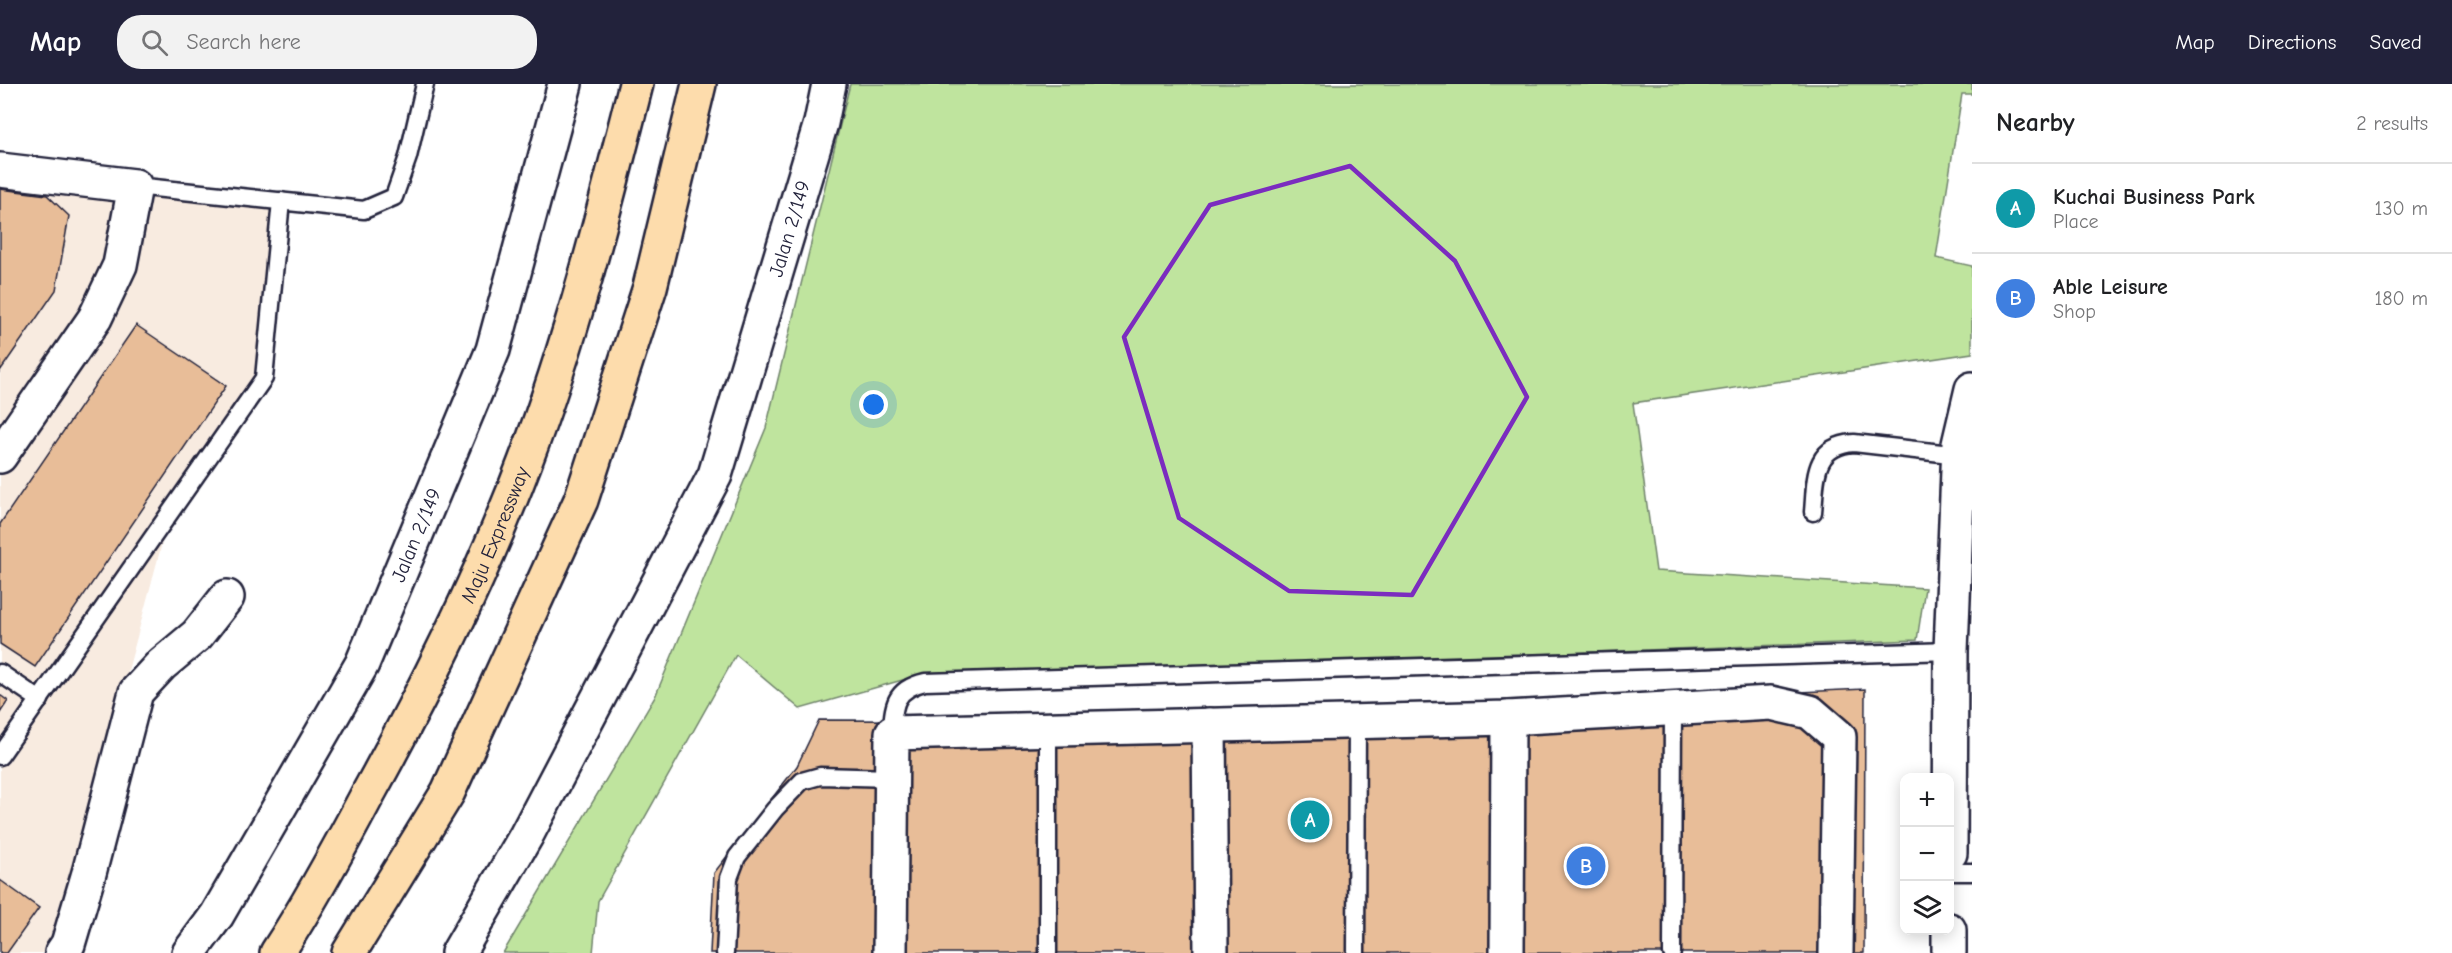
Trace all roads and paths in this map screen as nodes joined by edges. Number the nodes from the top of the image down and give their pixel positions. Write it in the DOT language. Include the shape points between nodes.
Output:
graph roads {
  1 [pos="425,84"];
  2 [pos="565,84"];
  3 [pos="636,84"];
  4 [pos="699,84"];
  5 [pos="829,84"];
  6 [pos="0,170"];
  7 [pos="135,186"];
  8 [pos="281,201"];
  9 [pos="1972,389"];
  10 [pos="1963,442"];
  11 [pos="0,456"];
  12 [pos="1812,512"];
  13 [pos="227,597"];
  14 [pos="1952,651"];
  15 [pos="0,673"];
  16 [pos="40,700"];
  17 [pos="1672,708"];
  18 [pos="1508,718"];
  19 [pos="1357,722"];
  20 [pos="1209,725"];
  21 [pos="1048,729"];
  22 [pos="892,733"];
  23 [pos="0,756"];
  24 [pos="891,778"];
  25 [pos="1950,827"];
  26 [pos="1954,872"];
  27 [pos="1972,873"];
  28 [pos="1949,935"];
  29 [pos="62,953"];
  30 [pos="189,953"];
  31 [pos="278,953"];
  32 [pos="349,953"];
  33 [pos="458,953"];
  34 [pos="725,953"];
  35 [pos="890,953"];
  36 [pos="1048,953"];
  37 [pos="1210,953"];
  38 [pos="1356,953"];
  39 [pos="1507,953"];
  40 [pos="1672,953"];
  41 [pos="1836,953"];
  42 [pos="1949,953"];
  1 -- 8 [label="lane" via="408,157 394,196 364,210"];
  2 -- 30 [label="street, Jalan 2/149" via="493,350 362,664 218,915"];
  3 -- 31 [label="highway, Maju Expressway" via="594,254 526,460 480,576 398,740 308,906"];
  4 -- 32 [label="highway" via="650,287 581,500 448,792"];
  5 -- 33 [label="street, Jalan 2/149" via="821,123 715,475 526,836"];
  6 -- 7 [label="street"];
  7 -- 8 [label="lane"];
  7 -- 11 [label="street" via="120,265 95,318"];
  8 -- 16 [label="lane" via="264,378"];
  9 -- 10 [label="street"];
  10 -- 12 [label="lane" via="1840,444 1821,460"];
  10 -- 14 [label="street"];
  13 -- 29 [label="street" via="198,635 136,692 89,873"];
  14 -- 22 [label="lane" via="925,682 912,685 895,702"];
  14 -- 25 [label="street"];
  15 -- 16 [label="lane"];
  16 -- 23 [label="lane"];
  17 -- 18 [label="street"];
  17 -- 40 [label="lane"];
  17 -- 41 [label="street" via="1771,703 1810,712 1839,737"];
  18 -- 19 [label="street"];
  18 -- 39 [label="street"];
  19 -- 20 [label="street"];
  19 -- 38 [label="lane"];
  20 -- 21 [label="street"];
  20 -- 37 [label="street"];
  21 -- 22 [label="street"];
  21 -- 36 [label="lane"];
  22 -- 24 [label="street"];
  24 -- 34 [label="lane" via="820,776 802,781 774,809 737,857 729,878"];
  24 -- 35 [label="street"];
  26 -- 27 [label="lane"];
  28 -- 42 [label="street"];
}
